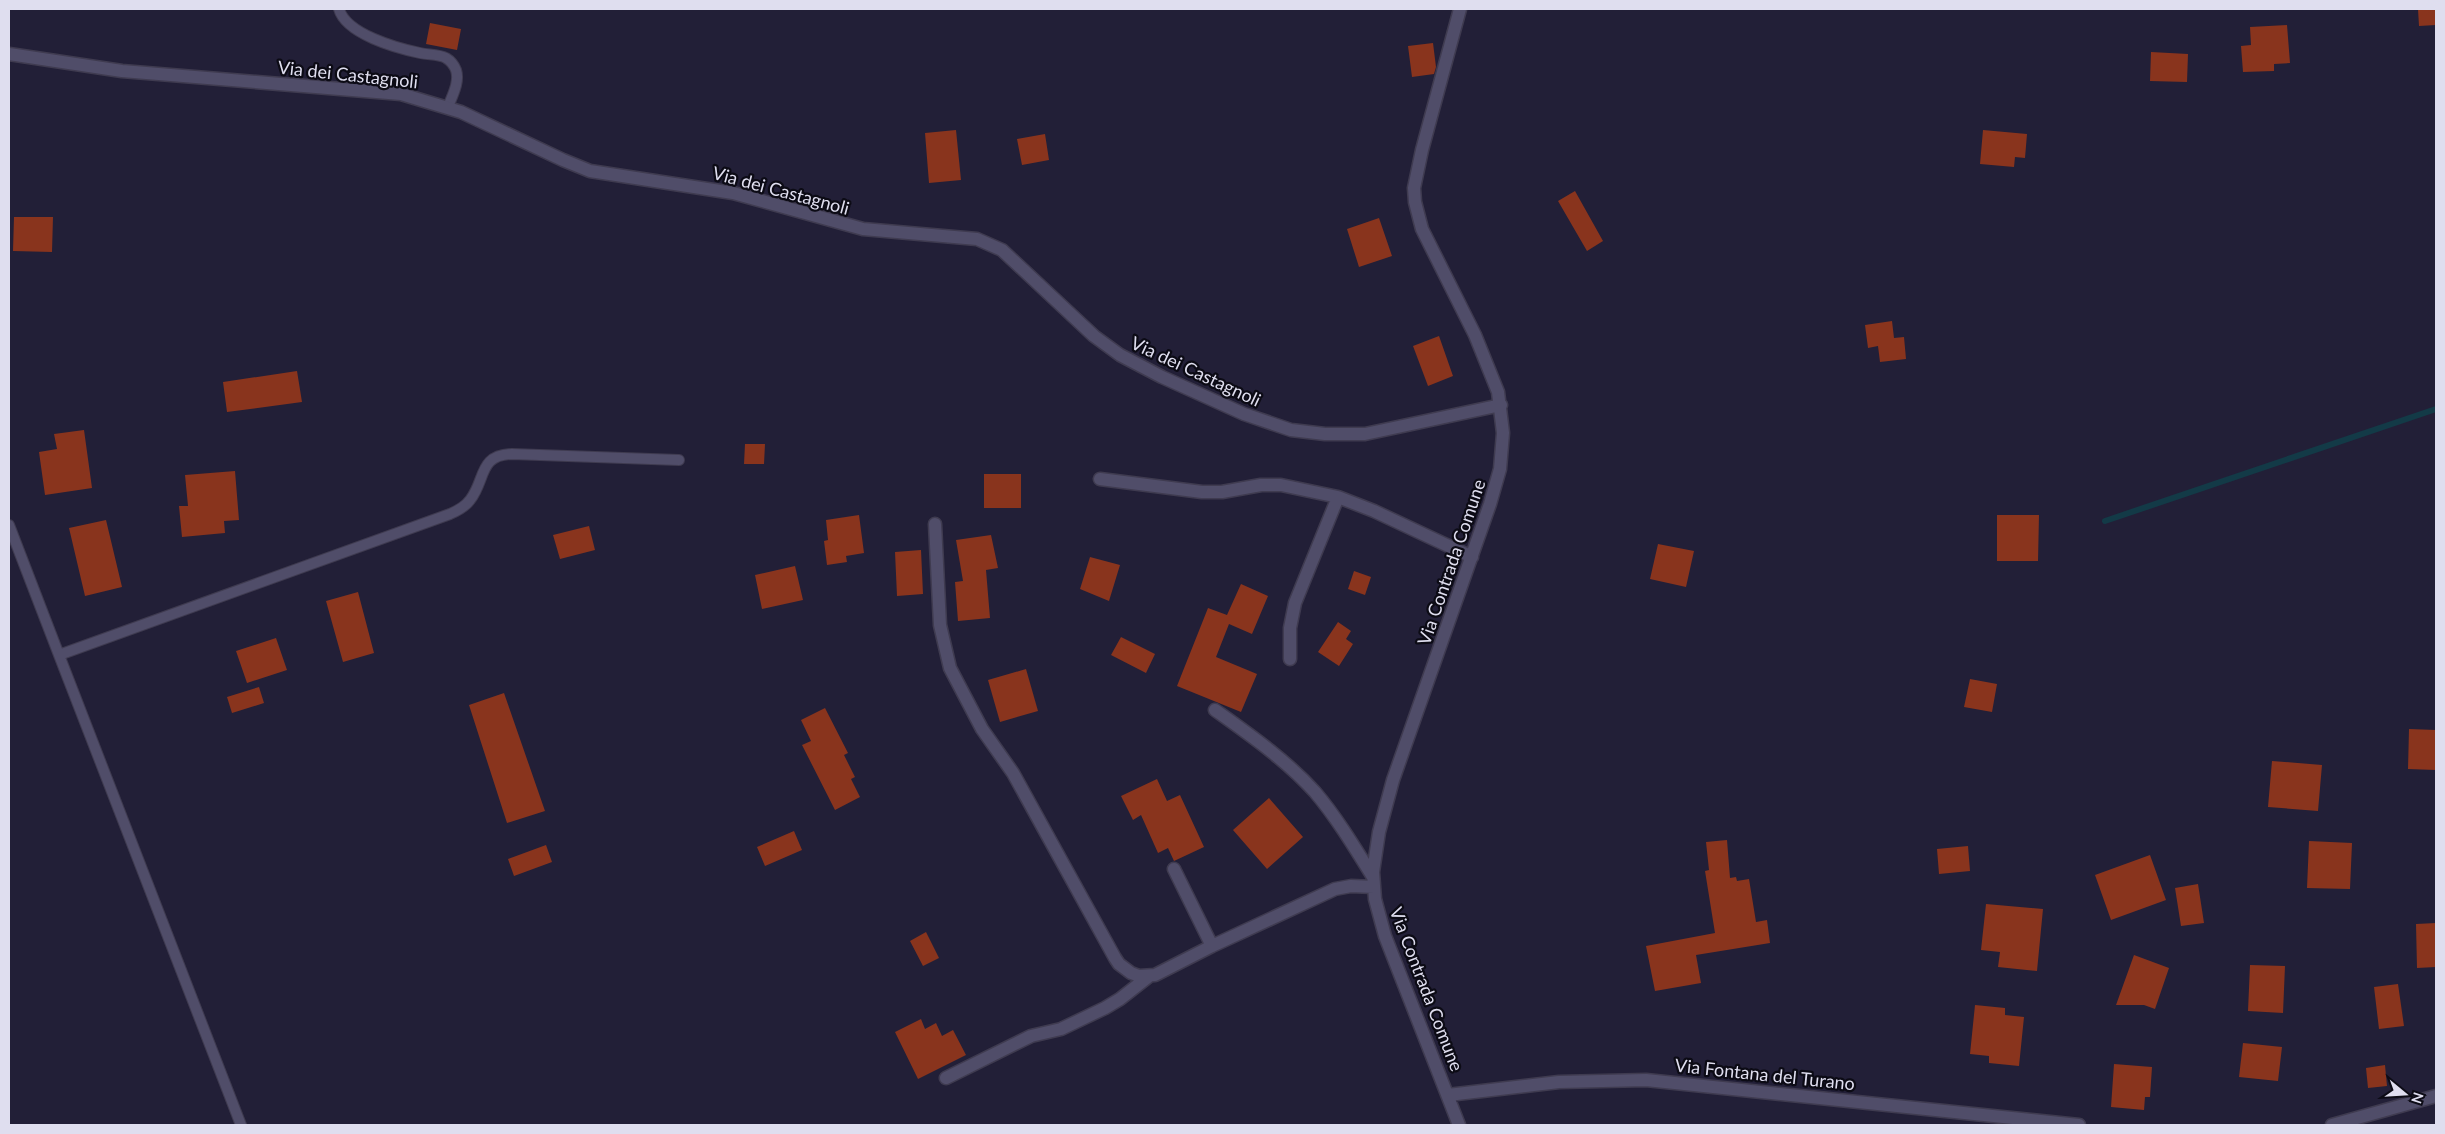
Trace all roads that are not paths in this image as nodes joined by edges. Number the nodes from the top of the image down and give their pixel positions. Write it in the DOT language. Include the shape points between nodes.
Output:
graph roads {
  1 [pos="339,9"];
  2 [pos="1460,9"];
  3 [pos="9,54"];
  4 [pos="448,107"];
  5 [pos="1501,405"];
  6 [pos="679,460"];
  7 [pos="1100,480"];
  8 [pos="1338,497"];
  9 [pos="935,524"];
  10 [pos="9,525"];
  11 [pos="1472,557"];
  12 [pos="60,654"];
  13 [pos="1290,659"];
  14 [pos="1215,710"];
  15 [pos="1174,869"];
  16 [pos="1373,882"];
  17 [pos="1212,946"];
  18 [pos="1148,977"];
  19 [pos="946,1078"];
  20 [pos="1448,1095"];
  21 [pos="2436,1096"];
  22 [pos="241,1125"];
  23 [pos="1459,1125"];
  24 [pos="2079,1125"];
  25 [pos="2332,1125"];
  1 -- 4 [label="lane" via="344,21 366,35 451,61 457,80"];
  2 -- 5 [label="street, Via Contrada Comune" via="1422,150 1414,188 1415,209 1487,361"];
  3 -- 4 [label="street, Via dei Castagnoli" via="114,70 388,92"];
  4 -- 5 [label="street, Via dei Castagnoli" via="590,171 733,192 863,229 960,236 985,242 1002,250 1094,336 1120,355 1244,414 1280,427 1325,434 1365,434"];
  5 -- 11 [label="street, Via Contrada Comune" via="1503,433 1498,477"];
  6 -- 12 [label="lane" via="512,454 497,457 486,466 469,501 450,514"];
  7 -- 8 [label="street" via="1202,492 1281,485"];
  8 -- 11 [label="street"];
  8 -- 13 [label="street" via="1295,604 1289,636"];
  9 -- 18 [label="street" via="941,630 950,668 982,729 1013,773 1119,964 1131,973"];
  10 -- 12 [label="lane"];
  11 -- 16 [label="street, Via Contrada Comune" via="1387,799 1376,844"];
  12 -- 22 [label="lane"];
  14 -- 16 [label="street" via="1306,782 1340,825"];
  15 -- 17 [label="street"];
  16 -- 17 [label="street" via="1335,889"];
  16 -- 20 [label="street, Via Contrada Comune" via="1385,936"];
  17 -- 18 [label="street"];
  18 -- 19 [label="street" via="1120,1000 1061,1029 1030,1036"];
  20 -- 23 [label="street, Via Contrada Comune"];
  20 -- 24 [label="street, Via Fontana del Turano" via="1559,1082 1646,1080"];
  21 -- 25 [label="street"];
}
